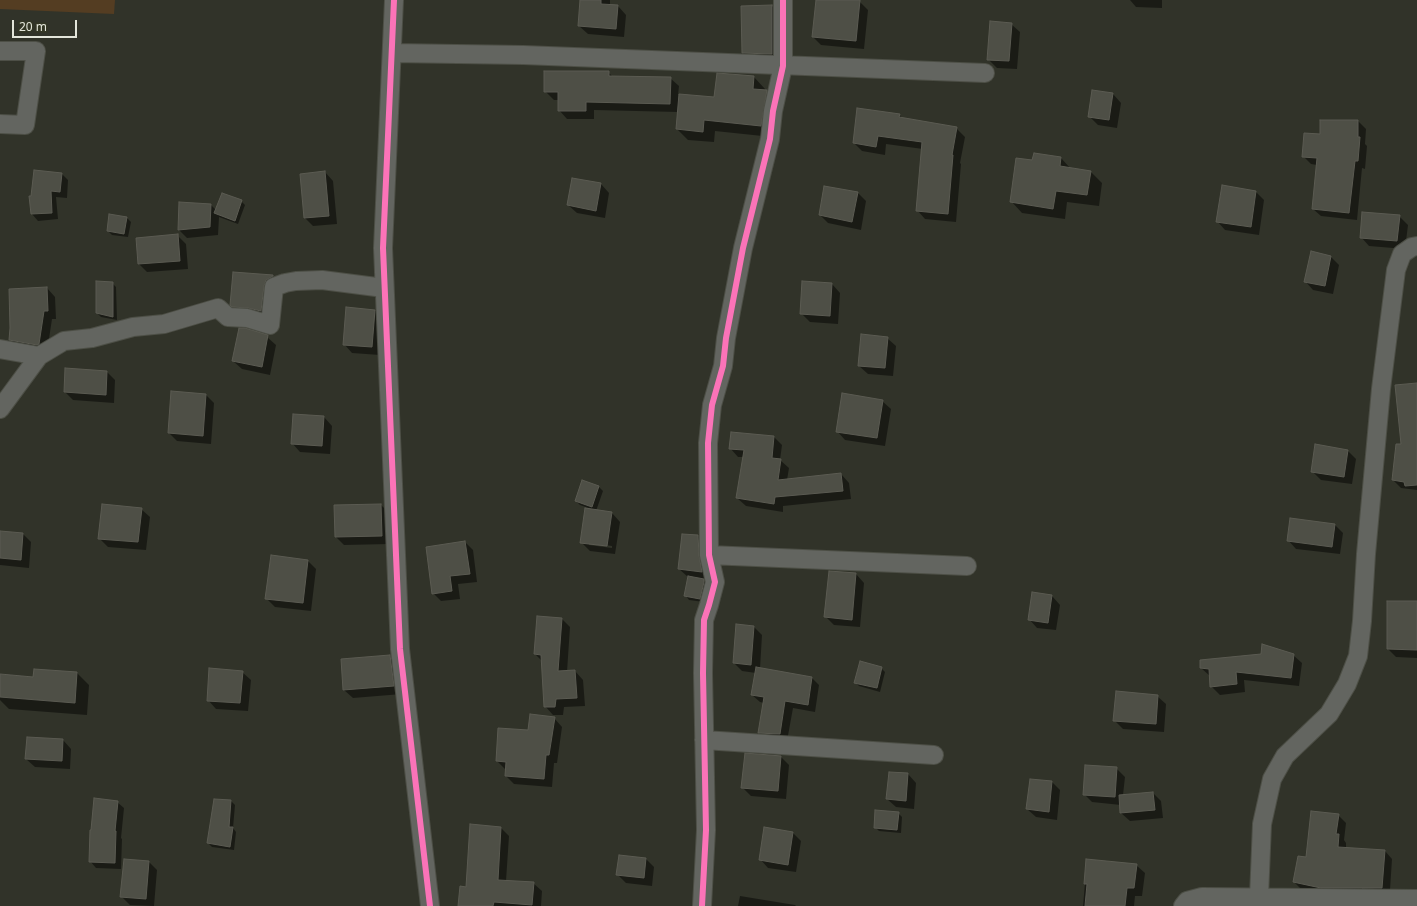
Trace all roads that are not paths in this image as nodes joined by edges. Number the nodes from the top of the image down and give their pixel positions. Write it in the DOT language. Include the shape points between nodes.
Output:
graph roads {
  1 [pos="394,0"];
  2 [pos="783,0"];
  3 [pos="0,51"];
  4 [pos="392,53"];
  5 [pos="783,66"];
  6 [pos="985,73"];
  7 [pos="0,124"];
  8 [pos="1417,246"];
  9 [pos="384,288"];
  10 [pos="0,349"];
  11 [pos="39,356"];
  12 [pos="0,409"];
  13 [pos="710,555"];
  14 [pos="966,566"];
  15 [pos="704,740"];
  16 [pos="934,755"];
  17 [pos="1259,898"];
  18 [pos="1417,898"];
  19 [pos="430,906"];
  20 [pos="702,906"];
  21 [pos="1182,906"];
  1 -- 4 [label="street"];
  2 -- 5 [label="street"];
  3 -- 7 [label="street" via="36,51 25,125"];
  4 -- 5 [label="street" via="524,55"];
  4 -- 9 [label="street" via="382,248"];
  5 -- 6 [label="street"];
  5 -- 13 [label="street" via="770,139 743,248 723,366 712,405 708,442"];
  8 -- 17 [label="street" via="1402,254 1396,270 1381,389 1358,656 1347,684 1329,714 1285,756 1272,779 1262,824"];
  9 -- 11 [label="street" via="322,280 285,282 274,287 270,325 247,318 228,317 218,308 164,324 64,341"];
  9 -- 19 [label="street" via="400,649"];
  10 -- 11 [label="street"];
  11 -- 12 [label="street"];
  13 -- 14 [label="street"];
  13 -- 15 [label="street" via="714,582 704,620"];
  15 -- 16 [label="street"];
  15 -- 20 [label="street" via="706,830"];
  17 -- 18 [label="street"];
  17 -- 21 [label="street" via="1202,897 1187,900"];
}
